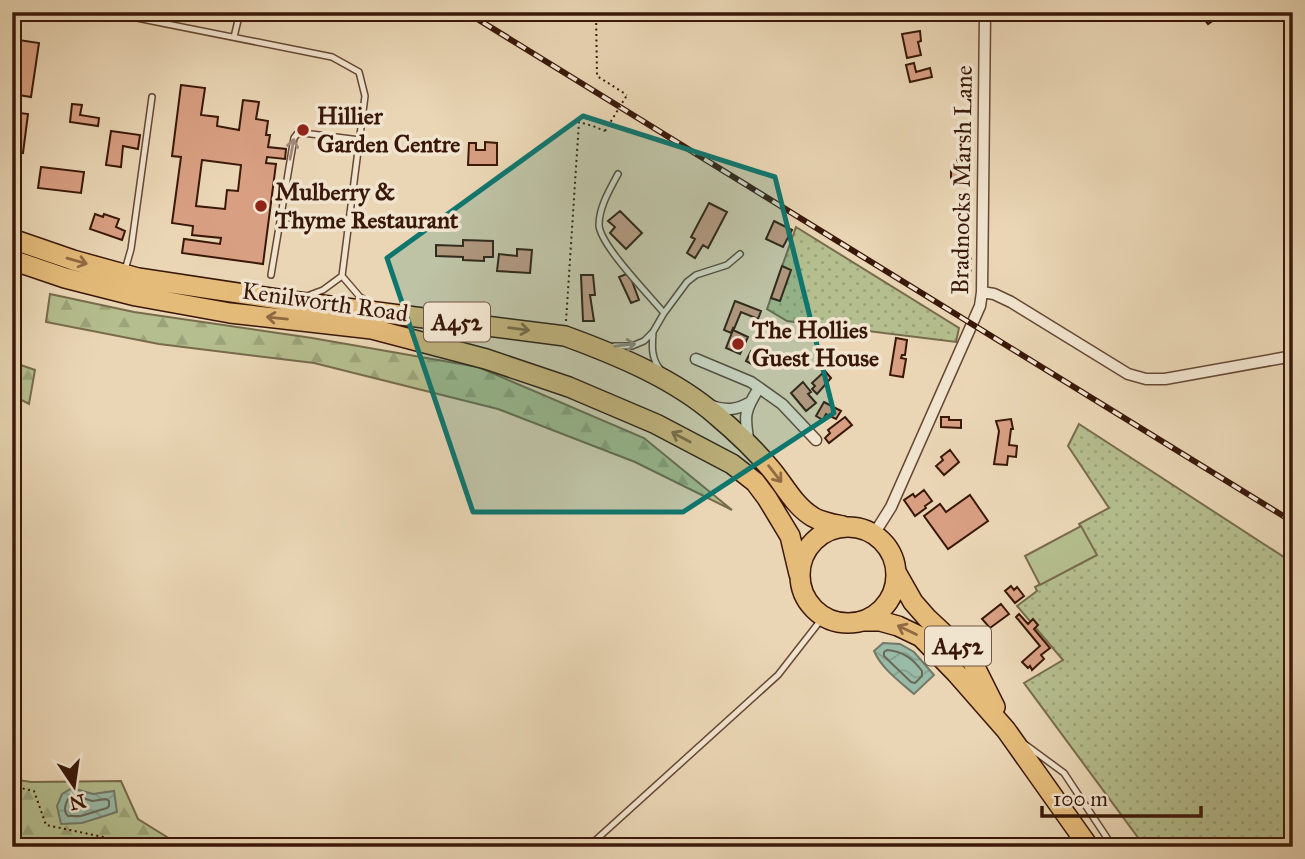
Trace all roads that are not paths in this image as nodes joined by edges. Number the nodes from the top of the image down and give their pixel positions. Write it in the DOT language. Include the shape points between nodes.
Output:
graph roads {
  1 [pos="130,12"];
  2 [pos="240,12"];
  3 [pos="985,12"];
  4 [pos="234,37"];
  5 [pos="152,97"];
  6 [pos="360,140"];
  7 [pos="618,174"];
  8 [pos="281,216"];
  9 [pos="348,229"];
  10 [pos="12,239"];
  11 [pos="740,254"];
  12 [pos="12,260"];
  13 [pos="124,274"];
  14 [pos="271,275"];
  15 [pos="342,276"];
  16 [pos="982,292"];
  17 [pos="291,302"];
  18 [pos="383,313"];
  19 [pos="664,313"];
  20 [pos="653,332"];
  21 [pos="593,346"];
  22 [pos="1293,356"];
  23 [pos="696,359"];
  24 [pos="670,383"];
  25 [pos="759,388"];
  26 [pos="696,401"];
  27 [pos="749,403"];
  28 [pos="816,440"];
  29 [pos="750,446"];
  30 [pos="843,526"];
  31 [pos="874,534"];
  32 [pos="896,572"];
  33 [pos="799,574"];
  34 [pos="824,616"];
  35 [pos="863,621"];
  36 [pos="1006,730"];
  37 [pos="589,847"];
  38 [pos="1089,847"];
  39 [pos="1113,847"];
  1 -- 4 [label="lane" via="132,17"];
  2 -- 4 [label="lane"];
  3 -- 16 [label="street, Bradnocks Marsh Lane"];
  4 -- 6 [label="lane" via="332,57 359,72 365,96"];
  5 -- 13 [label="lane"];
  8 -- 6 [label="lane, one-way" via="297,134"];
  6 -- 9 [label="lane"];
  7 -- 19 [label="lane" via="604,202 599,226 606,243"];
  8 -- 9 [label="lane"];
  8 -- 14 [label="lane"];
  9 -- 15 [label="lane"];
  10 -- 13 [label="highway, Kenilworth Road / A452, one-way"];
  11 -- 19 [label="lane" via="727,265 696,275"];
  33 -- 12 [label="highway, Kenilworth Road / A452, one-way" via="790,536 755,482 732,464 656,424 569,387 372,329 230,313 135,296"];
  13 -- 17 [label="highway, Kenilworth Road / A452"];
  15 -- 17 [label="lane" via="323,290"];
  15 -- 18 [label="lane" via="360,297"];
  16 -- 22 [label="street" via="1012,302 1128,374 1146,379"];
  16 -- 31 [label="street, Bradnocks Marsh Lane" via="978,314 891,507"];
  17 -- 18 [label="highway, Kenilworth Road / A452"];
  18 -- 21 [label="highway, Kenilworth Road / A452, one-way" via="565,336"];
  19 -- 20 [label="lane"];
  21 -- 20 [label="lane, one-way" via="632,346"];
  20 -- 24 [label="lane" via="655,363"];
  21 -- 24 [label="highway, Kenilworth Road / A452"];
  23 -- 25 [label="street"];
  24 -- 26 [label="highway, Kenilworth Road / A452"];
  25 -- 27 [label="street"];
  25 -- 28 [label="street" via="782,404"];
  26 -- 27 [label="street, Kenilworth Road" via="723,410"];
  26 -- 29 [label="highway, Kenilworth Road / A452"];
  27 -- 29 [label="street" via="745,419"];
  29 -- 30 [label="highway, Kenilworth Road / A452, one-way" via="803,509 814,518"];
  30 -- 31 [label="highway, A452"];
  30 -- 33 [label="highway" via="812,542"];
  31 -- 32 [label="highway, A452" via="886,544"];
  32 -- 35 [label="highway" via="888,602"];
  32 -- 36 [label="highway, A452" via="913,602 971,659"];
  33 -- 34 [label="highway, A452" via="802,591"];
  34 -- 35 [label="highway, A452" via="849,623"];
  34 -- 37 [label="lane" via="778,675"];
  36 -- 35 [label="highway, A452, one-way" via="920,637 898,625"];
  36 -- 38 [label="highway, A452"];
  36 -- 39 [label="lane, A452" via="1064,773"];
}
